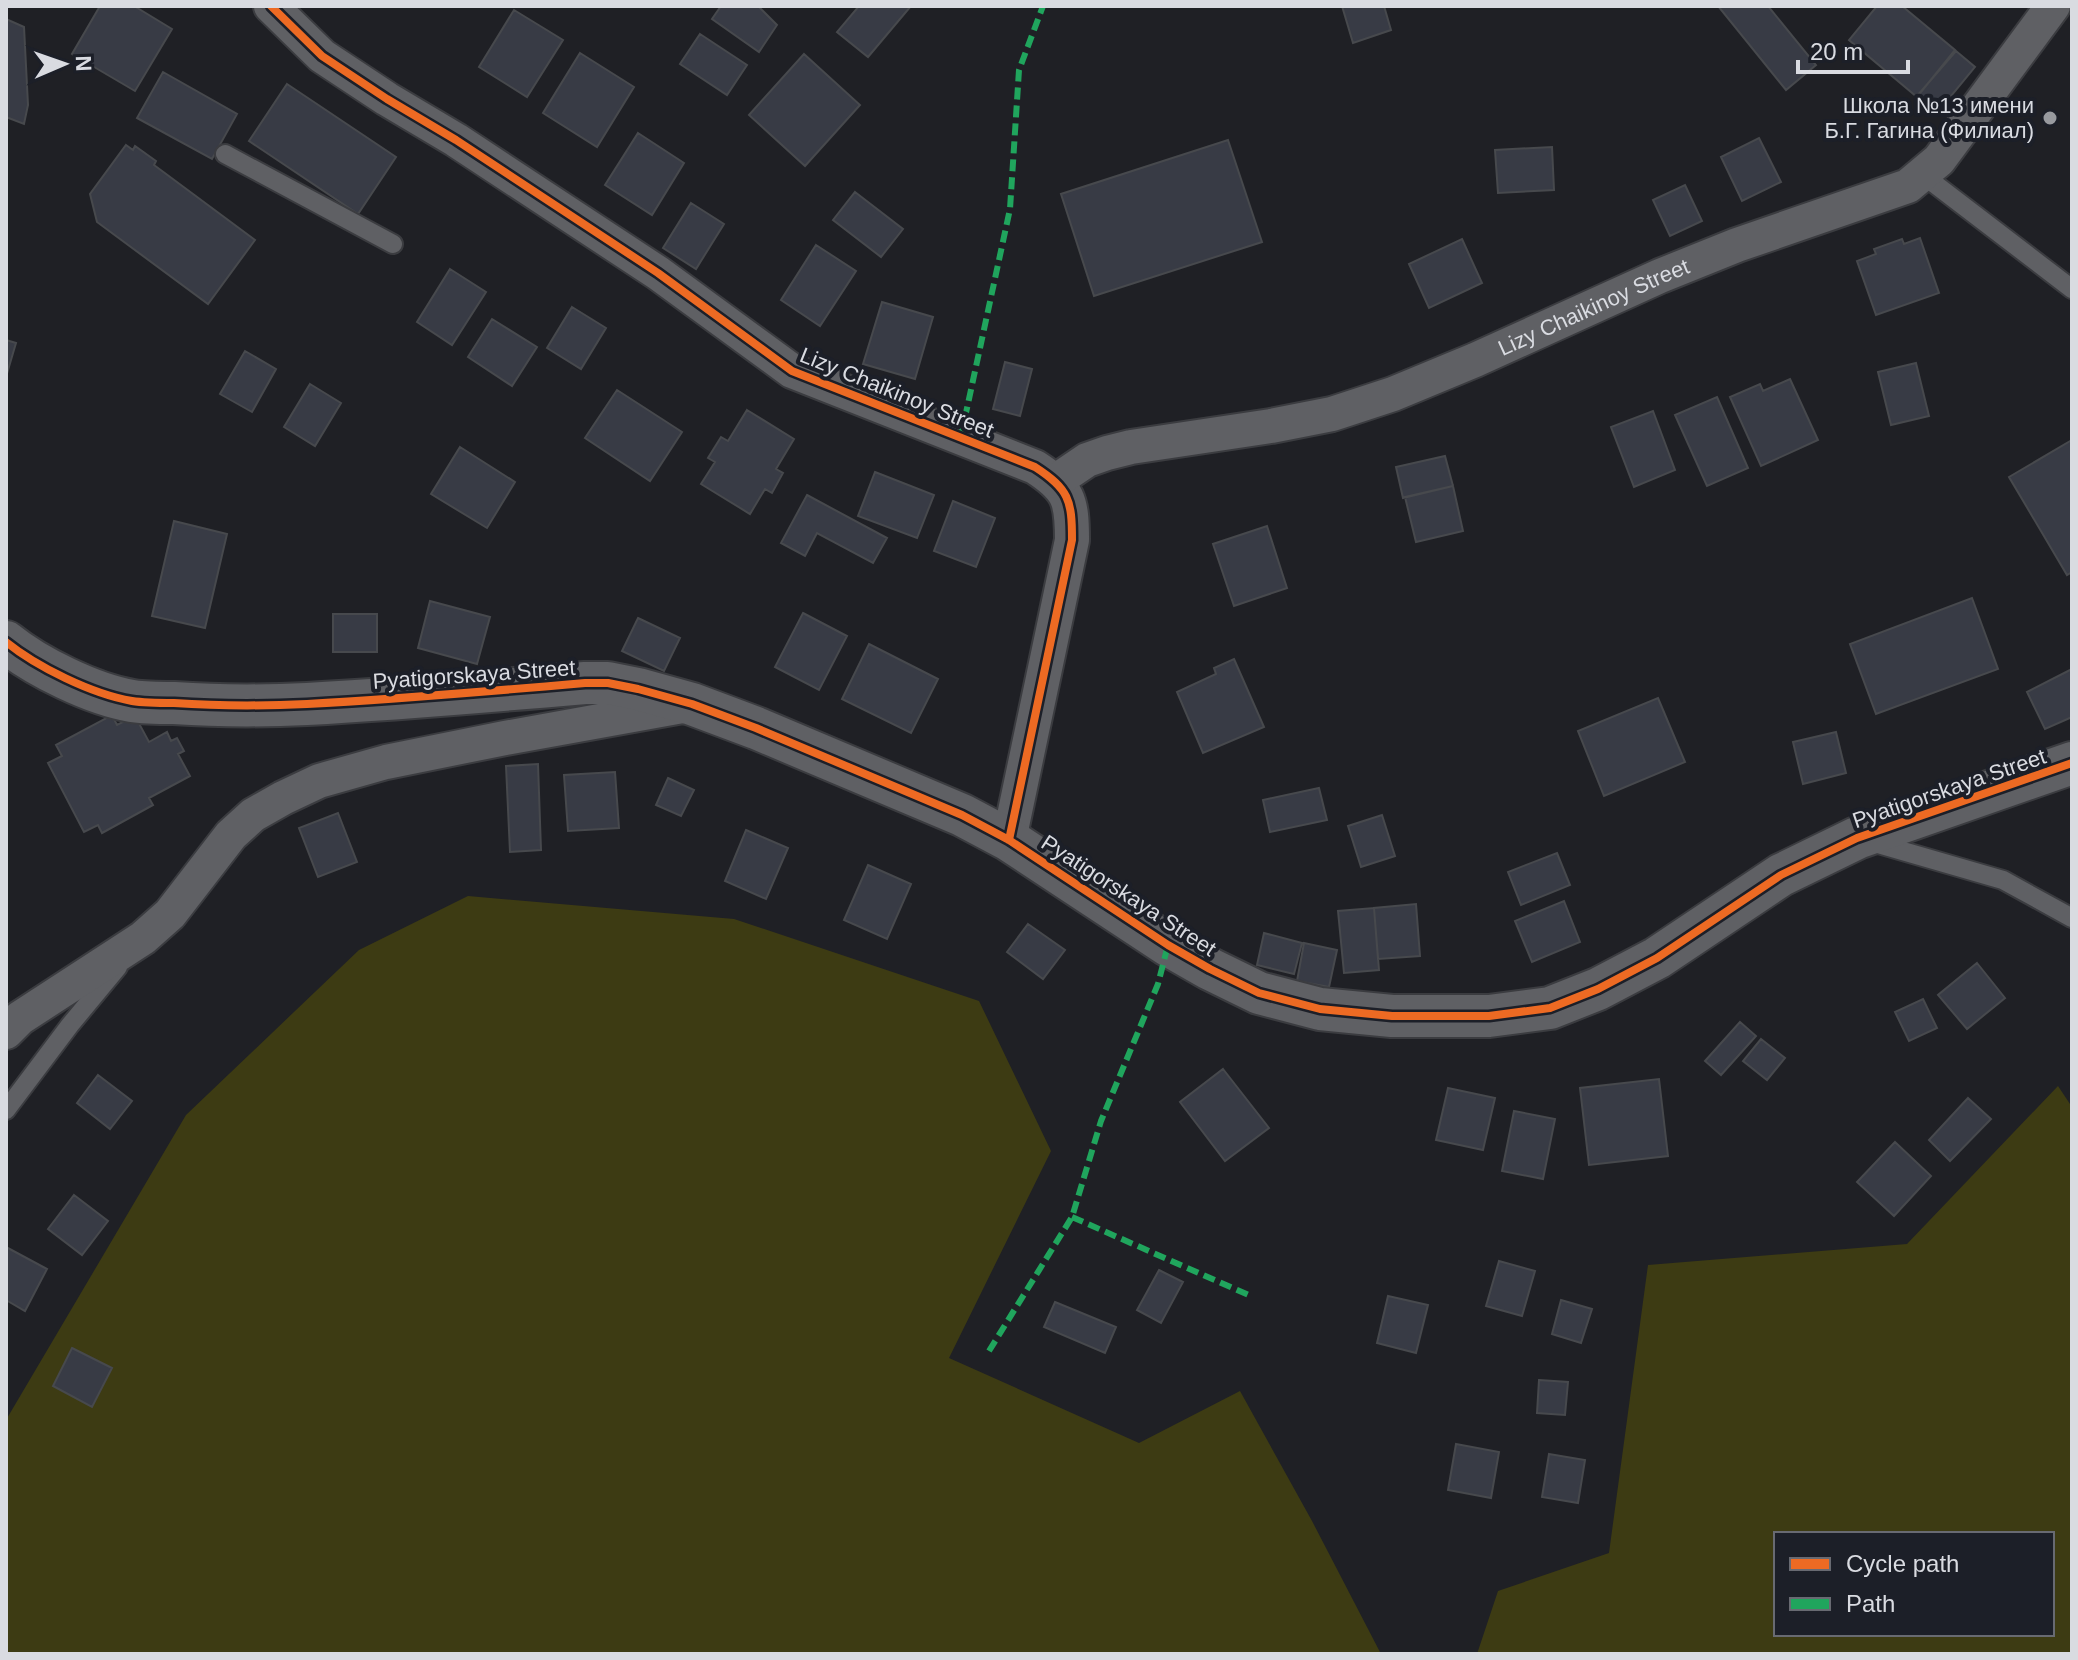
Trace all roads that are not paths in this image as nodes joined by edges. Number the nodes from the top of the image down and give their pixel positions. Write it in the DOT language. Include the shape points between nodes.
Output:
graph roads {
  1 [pos="271,6"];
  2 [pos="2053,6"];
  3 [pos="225,154"];
  4 [pos="1923,175"];
  5 [pos="393,244"];
  6 [pos="2072,289"];
  7 [pos="1056,481"];
  8 [pos="6,642"];
  9 [pos="692,704"];
  10 [pos="2072,763"];
  11 [pos="1857,838"];
  12 [pos="1009,840"];
  13 [pos="2072,918"];
  14 [pos="143,938"];
  15 [pos="6,1032"];
  16 [pos="6,1110"];
  1 -- 7 [label="street, Lizy Chaikinoy Street" via="322,56 658,273 792,371 1035,467"];
  2 -- 4 [label="street, Lizy Chaikinoy Street"];
  3 -- 5 [label="lane"];
  4 -- 6 [label="lane"];
  4 -- 7 [label="street, Lizy Chaikinoy Street" via="1908,186 1673,271 1393,394 1332,414 1107,453"];
  7 -- 12 [label="street" via="1072,508 1072,540"];
  8 -- 9 [label="street, Pyatigorskaya Street" via="26,658 131,701 257,706 608,683"];
  9 -- 12 [label="street, Pyatigorskaya Street" via="962,815"];
  9 -- 14 [label="street" via="386,762 319,781 253,815 231,835 170,914"];
  10 -- 11 [label="street, Pyatigorskaya Street"];
  11 -- 12 [label="street, Pyatigorskaya Street" via="1781,875 1657,958 1598,989 1550,1008 1489,1016 1392,1016 1320,1009 1259,993 1168,945"];
  11 -- 13 [label="lane" via="2003,880"];
  14 -- 15 [label="street"];
  14 -- 16 [label="lane"];
}
